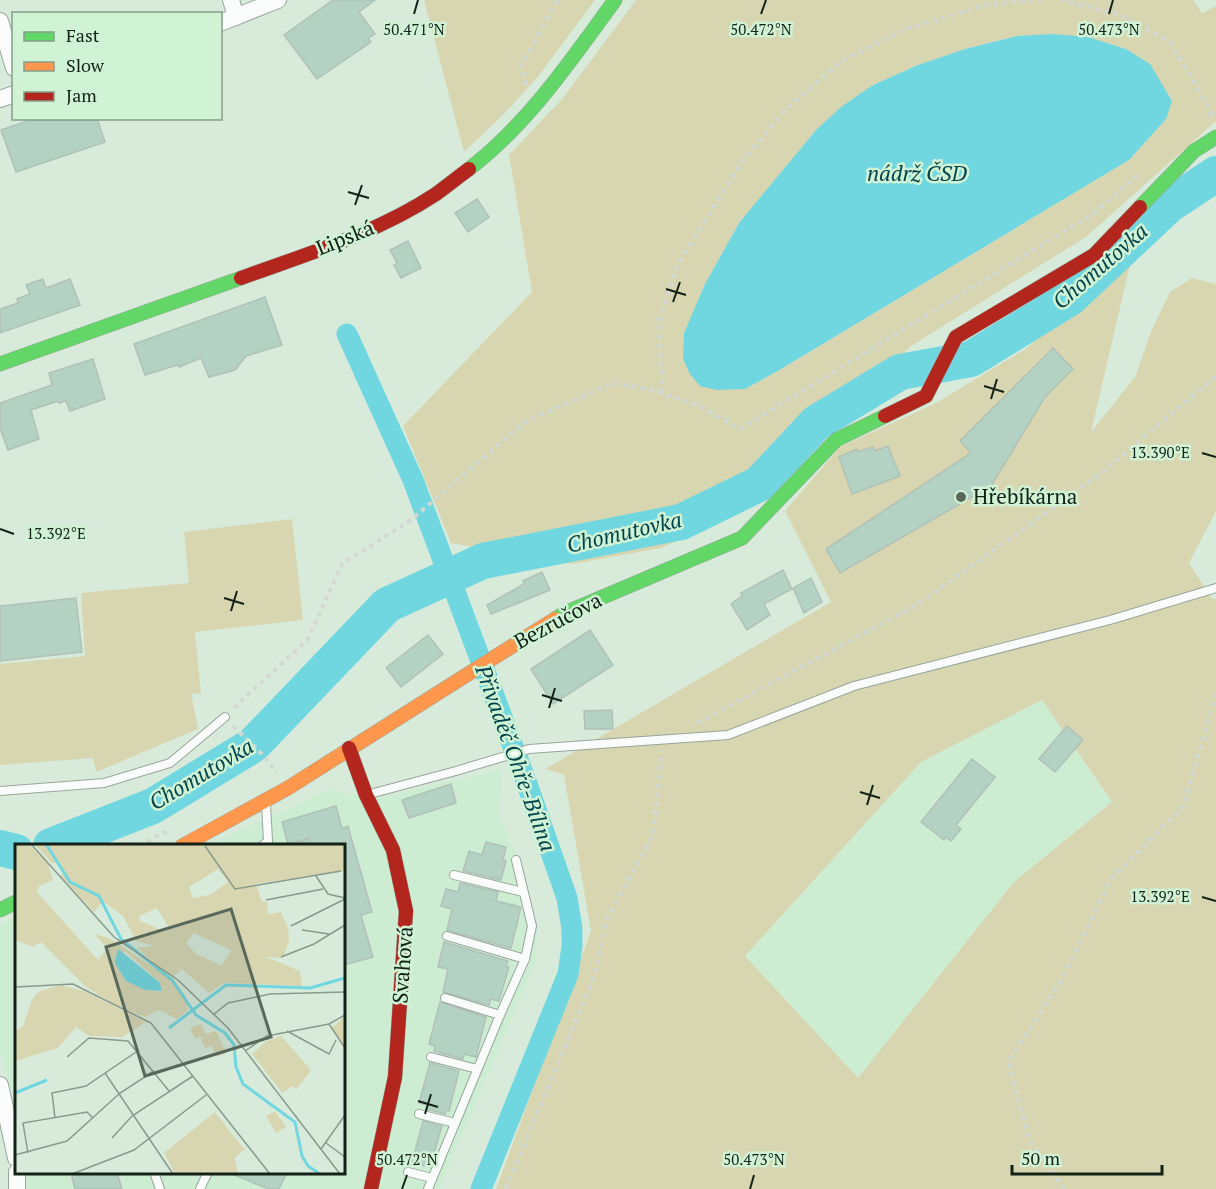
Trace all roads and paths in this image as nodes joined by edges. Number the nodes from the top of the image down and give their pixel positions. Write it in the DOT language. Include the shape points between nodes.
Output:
graph roads {
  1 [pos="231,0"];
  2 [pos="278,0"];
  3 [pos="558,0"];
  4 [pos="615,0"];
  5 [pos="1041,0"];
  6 [pos="1061,0"];
  7 [pos="228,20"];
  8 [pos="0,21"];
  9 [pos="12,61"];
  10 [pos="531,109"];
  11 [pos="1214,112"];
  12 [pos="1204,121"];
  13 [pos="1216,137"];
  14 [pos="1149,167"];
  15 [pos="0,364"];
  16 [pos="1216,376"];
  17 [pos="662,393"];
  18 [pos="1216,588"];
  19 [pos="1216,693"];
  20 [pos="225,717"];
  21 [pos="694,724"];
  22 [pos="663,739"];
  23 [pos="349,748"];
  24 [pos="263,755"];
  25 [pos="0,791"];
  26 [pos="366,795"];
  27 [pos="265,801"];
  28 [pos="186,844"];
  29 [pos="264,844"];
  30 [pos="516,860"];
  31 [pos="454,875"];
  32 [pos="524,892"];
  33 [pos="15,903"];
  34 [pos="0,910"];
  35 [pos="447,936"];
  36 [pos="525,959"];
  37 [pos="445,998"];
  38 [pos="500,1015"];
  39 [pos="431,1057"];
  40 [pos="477,1069"];
  41 [pos="0,1084"];
  42 [pos="419,1114"];
  43 [pos="455,1123"];
  44 [pos="15,1153"];
  45 [pos="408,1172"];
  46 [pos="154,1174"];
  47 [pos="208,1174"];
  48 [pos="432,1178"];
  49 [pos="160,1189"];
  50 [pos="200,1189"];
  51 [pos="370,1189"];
  52 [pos="428,1189"];
  53 [pos="506,1189"];
  54 [pos="1064,1189"];
  1 -- 7 [label="street"];
  2 -- 7 [label="street"];
  3 -- 10 [label="path" via="521,65"];
  4 -- 10 [label="street, Lipská"];
  5 -- 17 [label="path" via="990,4 906,29 840,62 782,113 742,162 678,264 659,321"];
  6 -- 11 [label="path" via="1120,15 1170,42"];
  8 -- 9 [label="street"];
  10 -- 15 [label="street, Lipská" via="475,164 436,194 387,221 322,249"];
  11 -- 12 [label="path"];
  13 -- 23 [label="street, Bezručova" via="1194,152 1094,255 956,337 926,396 836,440 742,538 565,613"];
  14 -- 17 [label="path" via="1094,213 740,429 698,405"];
  16 -- 21 [label="path" via="1100,475 918,604"];
  17 -- 20 [label="path" via="613,383 525,422 411,520 342,564 308,639"];
  18 -- 22 [label="lane" via="1110,620 854,686 728,735"];
  19 -- 54 [label="path" via="1183,807 1112,879 1062,979 1008,1062 1029,1139"];
  20 -- 24 [label="path"];
  20 -- 25 [label="lane" via="170,764 104,783"];
  22 -- 26 [label="lane" via="529,749"];
  22 -- 53 [label="path" via="653,836 606,920 595,974"];
  23 -- 26 [label="street, Svahová"];
  23 -- 27 [label="street, Bezručova"];
  26 -- 51 [label="street, Svahová" via="393,850 406,911 395,1077"];
  27 -- 28 [label="street, Bezručova"];
  27 -- 29 [label="lane" via="268,841"];
  30 -- 32 [label="lane"];
  31 -- 32 [label="lane"];
  32 -- 36 [label="lane" via="532,926"];
  33 -- 34 [label="street"];
  35 -- 36 [label="lane"];
  36 -- 38 [label="lane"];
  37 -- 38 [label="lane"];
  38 -- 40 [label="lane"];
  39 -- 40 [label="lane"];
  40 -- 43 [label="lane"];
  41 -- 44 [label="street"];
  42 -- 43 [label="lane"];
  43 -- 48 [label="lane"];
  45 -- 48 [label="lane"];
  46 -- 49 [label="lane"];
  47 -- 50 [label="lane"];
  48 -- 52 [label="lane"];
}
